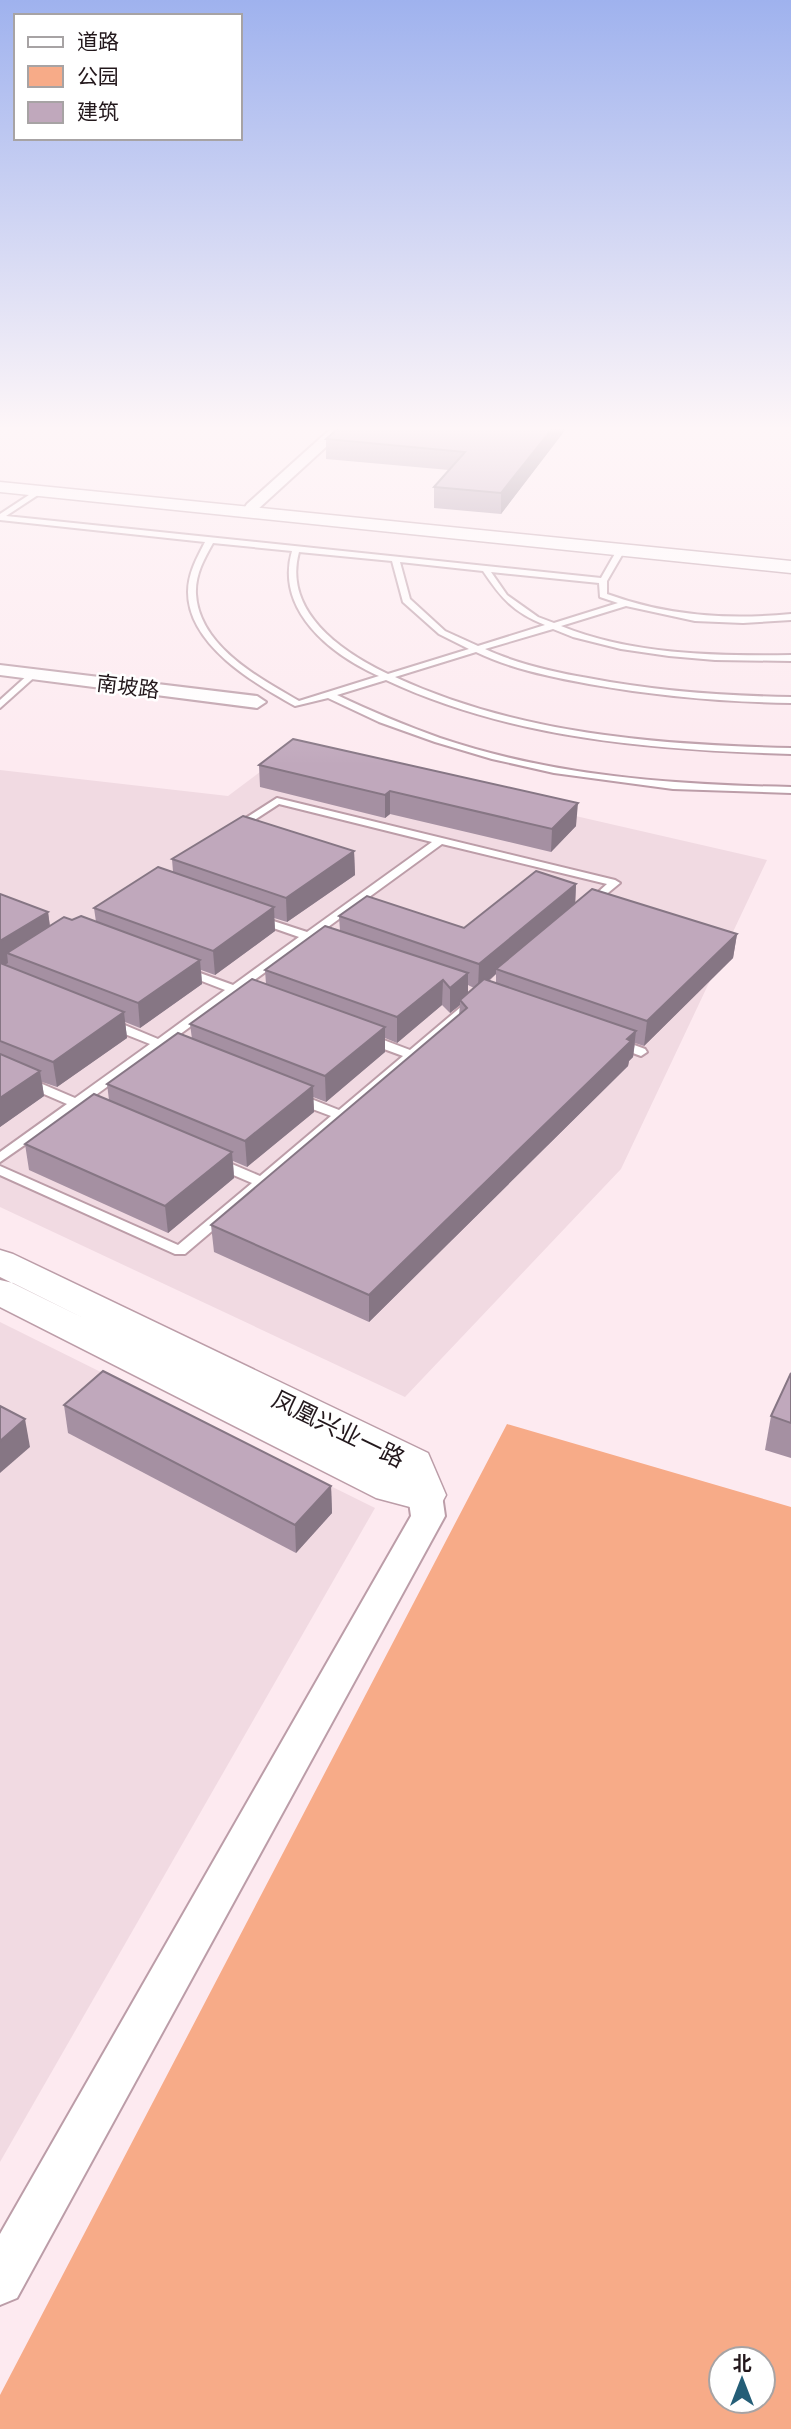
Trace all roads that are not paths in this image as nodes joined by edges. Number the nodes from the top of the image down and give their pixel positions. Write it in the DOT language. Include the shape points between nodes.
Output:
graph roads {
  1 [pos="194,538"];
  2 [pos="506,538"];
  3 [pos="565,538"];
  4 [pos="210,540"];
  5 [pos="296,549"];
  6 [pos="621,550"];
  7 [pos="395,559"];
  8 [pos="791,561"];
  9 [pos="791,567"];
  10 [pos="485,568"];
  11 [pos="603,581"];
  12 [pos="624,604"];
  13 [pos="791,617"];
  14 [pos="552,626"];
  15 [pos="477,649"];
  16 [pos="791,658"];
  17 [pos="0,670"];
  18 [pos="34,674"];
  19 [pos="388,677"];
  20 [pos="329,695"];
  21 [pos="791,700"];
  22 [pos="257,702"];
  23 [pos="0,705"];
  24 [pos="791,751"];
  25 [pos="791,790"];
  26 [pos="219,838"];
  27 [pos="440,841"];
  28 [pos="584,909"];
  29 [pos="242,913"];
  30 [pos="308,936"];
  31 [pos="332,945"];
  32 [pos="172,966"];
  33 [pos="241,992"];
  34 [pos="469,992"];
  35 [pos="98,1019"];
  36 [pos="361,1036"];
  37 [pos="604,1039"];
  38 [pos="159,1044"];
  39 [pos="172,1049"];
  40 [pos="641,1052"];
  41 [pos="412,1055"];
  42 [pos="0,1070"];
  43 [pos="289,1095"];
  44 [pos="77,1103"];
  45 [pos="101,1114"];
  46 [pos="341,1115"];
  47 [pos="200,1155"];
  48 [pos="0,1158"];
  49 [pos="0,1170"];
  50 [pos="262,1182"];
  51 [pos="0,1262"];
  52 [pos="0,1292"];
  53 [pos="425,1495"];
  54 [pos="0,2281"];
  1 -- 4 [label="lane"];
  2 -- 6 [label="street"];
  3 -- 8 [label="street"];
  4 -- 5 [label="lane"];
  4 -- 20 [label="lane" via="195,565 191,592 207,634 233,663 298,704"];
  5 -- 7 [label="lane"];
  5 -- 19 [label="lane" via="291,582 307,618 347,653"];
  6 -- 9 [label="street"];
  6 -- 11 [label="lane"];
  7 -- 10 [label="lane"];
  7 -- 15 [label="lane" via="397,585 416,611"];
  10 -- 11 [label="lane"];
  10 -- 14 [label="lane" via="503,598"];
  11 -- 12 [label="lane" via="603,595"];
  12 -- 13 [label="lane" via="706,620"];
  12 -- 14 [label="lane"];
  14 -- 15 [label="lane"];
  14 -- 16 [label="lane" via="664,653"];
  15 -- 19 [label="lane"];
  15 -- 21 [label="lane" via="536,670 619,688 685,697"];
  17 -- 18 [label="street, 南坡路"];
  18 -- 22 [label="street, 南坡路"];
  18 -- 23 [label="lane"];
  19 -- 20 [label="lane"];
  19 -- 24 [label="lane" via="466,707 564,731 675,746"];
  20 -- 25 [label="lane" via="417,733 541,766 660,783"];
  26 -- 27 [label="lane" via="277,801"];
  27 -- 28 [label="lane" via="615,883"];
  27 -- 30 [label="lane"];
  29 -- 30 [label="lane"];
  30 -- 31 [label="lane"];
  30 -- 33 [label="lane"];
  32 -- 33 [label="lane"];
  33 -- 38 [label="lane"];
  34 -- 41 [label="lane" via="481,996"];
  35 -- 38 [label="lane"];
  36 -- 41 [label="lane"];
  37 -- 40 [label="lane"];
  38 -- 39 [label="lane"];
  38 -- 44 [label="lane"];
  41 -- 46 [label="lane"];
  42 -- 44 [label="lane"];
  43 -- 46 [label="lane"];
  44 -- 45 [label="lane"];
  44 -- 48 [label="lane"];
  46 -- 50 [label="lane"];
  47 -- 50 [label="lane"];
  49 -- 50 [label="lane" via="180,1251"];
  51 -- 53 [label="street, 凤凰兴业一路" via="414,1464"];
  52 -- 53 [label="street, 凤凰兴业一路" via="391,1487"];
  53 -- 54 [label="street" via="428,1516"];
}
